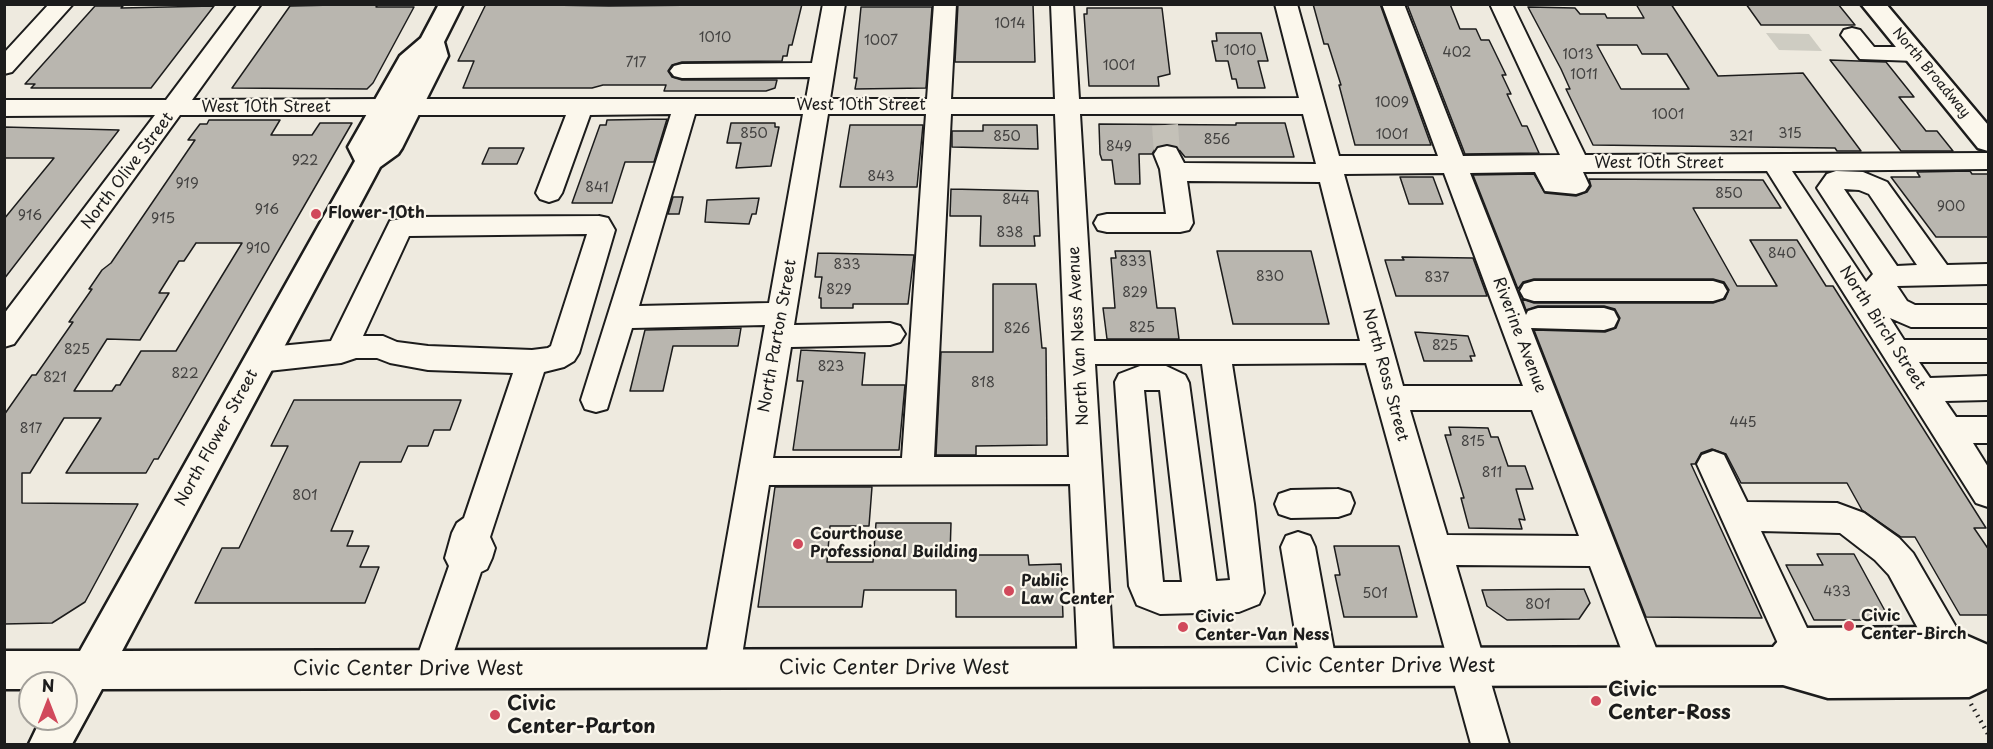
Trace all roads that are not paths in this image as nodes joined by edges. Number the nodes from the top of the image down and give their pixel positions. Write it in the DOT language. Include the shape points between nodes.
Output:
graph roads {
  1 [pos="62,4"];
  2 [pos="250,4"];
  3 [pos="451,4"];
  4 [pos="834,4"];
  5 [pos="945,4"];
  6 [pos="1062,4"];
  7 [pos="1286,4"];
  8 [pos="1393,4"];
  9 [pos="1501,4"];
  10 [pos="1873,4"];
  11 [pos="1852,34"];
  12 [pos="1914,54"];
  13 [pos="4,67"];
  14 [pos="823,70"];
  15 [pos="682,71"];
  16 [pos="817,106"];
  17 [pos="941,106"];
  18 [pos="1069,106"];
  19 [pos="1314,106"];
  20 [pos="396,107"];
  21 [pos="581,107"];
  22 [pos="685,107"];
  23 [pos="4,108"];
  24 [pos="174,108"];
  25 [pos="1989,142"];
  26 [pos="1989,161"];
  27 [pos="1455,164"];
  28 [pos="1775,164"];
  29 [pos="1331,169"];
  30 [pos="1566,169"];
  31 [pos="549,193"];
  32 [pos="1107,223"];
  33 [pos="1989,274"];
  34 [pos="1939,275"];
  35 [pos="1889,276"];
  36 [pos="1534,291"];
  37 [pos="1713,291"];
  38 [pos="1989,316"];
  39 [pos="622,317"];
  40 [pos="780,325"];
  41 [pos="1541,325"];
  42 [pos="1607,325"];
  43 [pos="890,334"];
  44 [pos="4,336"];
  45 [pos="1215,351"];
  46 [pos="1897,351"];
  47 [pos="1989,351"];
  48 [pos="341,352"];
  49 [pos="1378,352"];
  50 [pos="1079,353"];
  51 [pos="260,360"];
  52 [pos="532,362"];
  53 [pos="1989,388"];
  54 [pos="1922,390"];
  55 [pos="1391,398"];
  56 [pos="1544,398"];
  57 [pos="596,400"];
  58 [pos="1948,430"];
  59 [pos="1989,430"];
  60 [pos="1713,464"];
  61 [pos="1086,470"];
  62 [pos="917,471"];
  63 [pos="755,472"];
  64 [pos="1984,478"];
  65 [pos="1338,503"];
  66 [pos="1291,504"];
  67 [pos="1738,516"];
  68 [pos="1298,547"];
  69 [pos="1434,550"];
  70 [pos="1600,551"];
  71 [pos="1201,597"];
  72 [pos="1947,646"];
  73 [pos="1790,657"];
  74 [pos="1988,664"];
  75 [pos="1466,666"];
  76 [pos="1645,666"];
  77 [pos="1096,667"];
  78 [pos="1319,667"];
  79 [pos="722,668"];
  80 [pos="91,669"];
  81 [pos="431,669"];
  82 [pos="4,670"];
  83 [pos="78,693"];
  84 [pos="1490,744"];
  1 -- 13 [label="street"];
  2 -- 24 [label="street, North Olive Street"];
  3 -- 20 [label="main road, North Flower Street" via="431,42 435,56"];
  4 -- 14 [label="street, North Parton Street"];
  5 -- 17 [label="street"];
  6 -- 18 [label="street, North Van Ness Avenue"];
  7 -- 19 [label="street, North Ross Street"];
  8 -- 27 [label="street, Riverine Avenue"];
  9 -- 30 [label="street"];
  10 -- 12 [label="main road, North Broadway"];
  11 -- 12 [label="street" via="1868,54"];
  12 -- 25 [label="main road, North Broadway"];
  14 -- 15 [label="street"];
  14 -- 16 [label="street, North Parton Street"];
  16 -- 17 [label="street, West 10th Street"];
  16 -- 22 [label="street, West 10th Street"];
  16 -- 40 [label="street, North Parton Street"];
  17 -- 18 [label="street, West 10th Street"];
  17 -- 62 [label="street"];
  18 -- 19 [label="street, West 10th Street" via="1163,116"];
  18 -- 50 [label="street, North Van Ness Avenue"];
  19 -- 29 [label="street, North Ross Street"];
  20 -- 21 [label="street, West 10th Street"];
  20 -- 24 [label="street, West 10th Street"];
  20 -- 51 [label="main road, North Flower Street" via="388,147 369,161"];
  21 -- 22 [label="street, West 10th Street"];
  21 -- 31 [label="street"];
  22 -- 39 [label="street"];
  23 -- 24 [label="street, West 10th Street"];
  24 -- 44 [label="street, North Olive Street"];
  26 -- 28 [label="street, West 10th Street"];
  27 -- 29 [label="street, West 10th Street"];
  27 -- 30 [label="street, West 10th Street"];
  27 -- 56 [label="street, Riverine Avenue"];
  28 -- 30 [label="street, West 10th Street"];
  28 -- 46 [label="street, North Birch Street"];
  29 -- 32 [label="street, West 10th Street" via="1183,172 1170,161 1180,223"];
  29 -- 49 [label="street, North Ross Street"];
  33 -- 34 [label="street"];
  34 -- 35 [label="street"];
  34 -- 35 [label="street" via="1878,188 1863,181 1836,180 1830,188"];
  35 -- 38 [label="street" via="1880,283 1897,309 1911,316"];
  36 -- 37 [label="street"];
  39 -- 40 [label="street"];
  39 -- 57 [label="street"];
  40 -- 43 [label="street"];
  40 -- 63 [label="street, North Parton Street"];
  41 -- 42 [label="street"];
  45 -- 49 [label="street"];
  45 -- 50 [label="street"];
  45 -- 71 [label="street" via="1248,585 1247,592 1239,596"];
  46 -- 47 [label="street"];
  46 -- 54 [label="street, North Birch Street"];
  48 -- 51 [label="street"];
  48 -- 52 [label="street" via="349,357 375,357 390,352 428,358"];
  48 -- 52 [label="street" via="399,228 599,225 602,230 564,353 554,359"];
  49 -- 55 [label="street, North Ross Street"];
  50 -- 61 [label="street, North Van Ness Avenue"];
  51 -- 80 [label="main road, North Flower Street"];
  52 -- 81 [label="street" via="478,527 483,534 475,558 467,562"];
  53 -- 54 [label="street"];
  54 -- 58 [label="street, North Birch Street"];
  55 -- 56 [label="street"];
  55 -- 69 [label="street, North Ross Street"];
  56 -- 70 [label="street, Riverine Avenue"];
  58 -- 59 [label="street"];
  58 -- 64 [label="street, North Birch Street"];
  60 -- 67 [label="street"];
  61 -- 62 [label="street"];
  61 -- 77 [label="street, North Van Ness Avenue"];
  62 -- 63 [label="street"];
  63 -- 79 [label="street, North Parton Street"];
  65 -- 66 [label="street"];
  67 -- 72 [label="street" via="1837,517 1852,523 1901,564"];
  67 -- 73 [label="street"];
  68 -- 78 [label="street"];
  69 -- 70 [label="street"];
  69 -- 75 [label="street, North Ross Street"];
  70 -- 76 [label="street, Riverine Avenue"];
  71 -- 71 [label="street" via="1160,598 1149,594 1146,586 1129,393 1130,382 1140,378 1166,378 1177,391"];
  72 -- 73 [label="main road, Civic Center Drive West"];
  72 -- 74 [label="main road, Civic Center Drive West"];
  73 -- 74 [label="main road, Civic Center Drive West" via="1828,679 1969,678"];
  73 -- 76 [label="main road, Civic Center Drive West"];
  75 -- 76 [label="main road, Civic Center Drive West"];
  75 -- 78 [label="main road, Civic Center Drive West"];
  75 -- 84 [label="street, North Ross Street"];
  77 -- 78 [label="main road, Civic Center Drive West"];
  77 -- 79 [label="main road, Civic Center Drive West"];
  79 -- 81 [label="main road, Civic Center Drive West"];
  80 -- 81 [label="main road, Civic Center Drive West"];
  80 -- 82 [label="main road, Civic Center Drive West"];
  80 -- 83 [label="main road, North Flower Street"];
}
